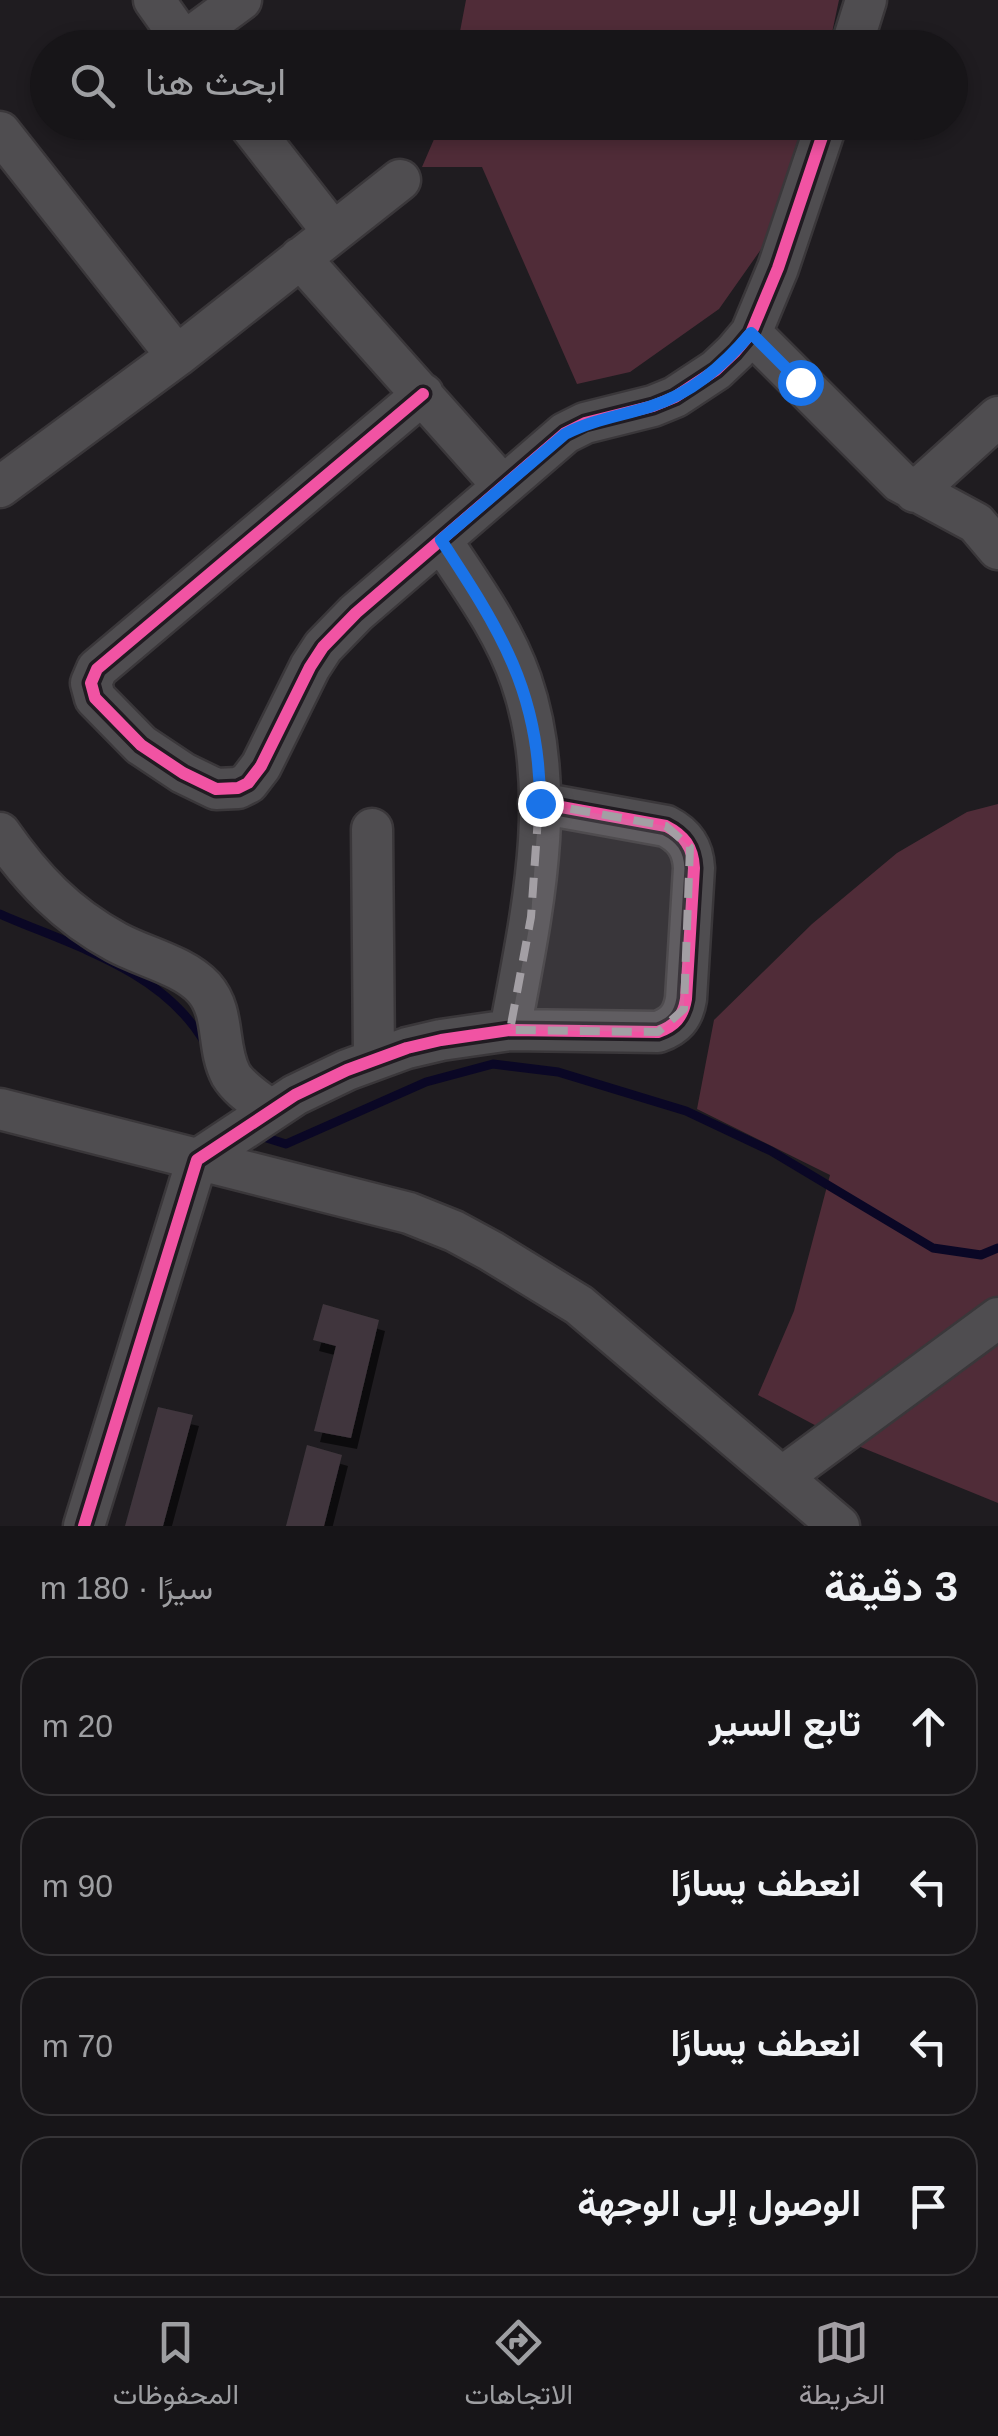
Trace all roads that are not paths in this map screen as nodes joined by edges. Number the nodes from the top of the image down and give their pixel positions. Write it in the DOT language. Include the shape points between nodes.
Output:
graph roads {
  1 [pos="154,0"];
  2 [pos="241,0"];
  3 [pos="866,0"];
  4 [pos="175,30"];
  5 [pos="204,30"];
  6 [pos="857,30"];
  7 [pos="0,132"];
  8 [pos="261,140"];
  9 [pos="821,140"];
  10 [pos="400,180"];
  11 [pos="333,232"];
  12 [pos="300,258"];
  13 [pos="751,333"];
  14 [pos="177,356"];
  15 [pos="424,394"];
  16 [pos="998,418"];
  17 [pos="3,479"];
  18 [pos="503,486"];
  19 [pos="915,492"];
  20 [pos="441,540"];
  21 [pos="998,549"];
  22 [pos="540,803"];
  23 [pos="372,829"];
  24 [pos="0,833"];
  25 [pos="510,1030"];
  26 [pos="374,1059"];
  27 [pos="0,1108"];
  28 [pos="271,1111"];
  29 [pos="213,1149"];
  30 [pos="998,1318"];
  31 [pos="782,1477"];
  32 [pos="84,1526"];
  33 [pos="839,1526"];
  1 -- 4 [label="street"];
  2 -- 5 [label="street"];
  3 -- 6 [label="street"];
  7 -- 14 [label="street"];
  8 -- 11 [label="street"];
  9 -- 13 [label="street"];
  10 -- 11 [label="street"];
  11 -- 12 [label="street"];
  12 -- 14 [label="street"];
  12 -- 15 [label="street"];
  13 -- 18 [label="street" via="696,385 565,434"];
  13 -- 19 [label="street"];
  14 -- 17 [label="street"];
  15 -- 18 [label="street"];
  15 -- 20 [label="street" via="97,669 94,698 162,760 216,789 238,788 256,776 323,647"];
  16 -- 19 [label="street"];
  18 -- 20 [label="street"];
  19 -- 21 [label="street" via="967,517"];
  20 -- 22 [label="street" via="520,676 537,744"];
  22 -- 25 [label="street" via="531,917"];
  22 -- 25 [label="street" via="666,826 684,838 694,857 686,1000 681,1017 658,1032"];
  23 -- 26 [label="street"];
  24 -- 28 [label="street" via="25,870 68,911 206,990 218,1012 230,1072"];
  25 -- 26 [label="street"];
  26 -- 28 [label="street"];
  27 -- 29 [label="street"];
  28 -- 29 [label="street"];
  29 -- 31 [label="street" via="409,1213 491,1250 579,1306"];
  29 -- 32 [label="street"];
  30 -- 31 [label="street"];
  31 -- 33 [label="street"];
}
